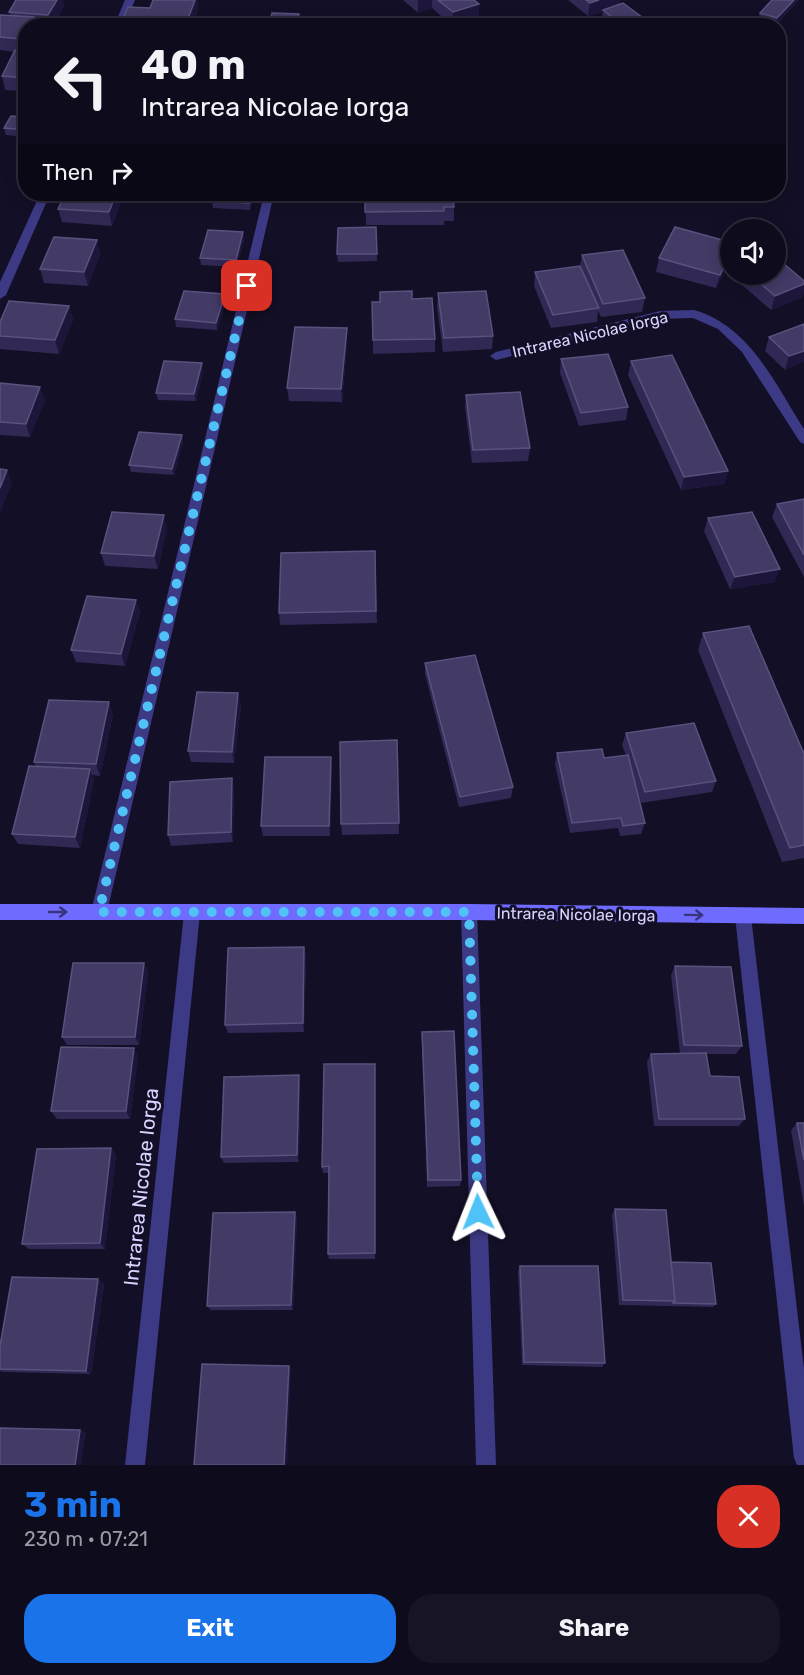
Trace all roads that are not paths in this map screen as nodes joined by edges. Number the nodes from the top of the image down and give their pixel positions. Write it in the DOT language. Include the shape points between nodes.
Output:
graph roads {
  1 [pos="130,0"];
  2 [pos="122,18"];
  3 [pos="42,201"];
  4 [pos="267,201"];
  5 [pos="0,295"];
  6 [pos="496,356"];
  7 [pos="804,439"];
  8 [pos="0,912"];
  9 [pos="99,912"];
  10 [pos="469,912"];
  11 [pos="192,913"];
  12 [pos="743,916"];
  13 [pos="804,916"];
  14 [pos="804,1458"];
  15 [pos="135,1465"];
  16 [pos="486,1465"];
  1 -- 2 [label="street"];
  3 -- 5 [label="street"];
  4 -- 9 [label="street"];
  6 -- 7 [label="street, Intrarea Nicolae Iorga" via="660,315 694,314 722,326 746,349"];
  8 -- 9 [label="street, Intrarea Nicolae Iorga, one-way"];
  9 -- 11 [label="street, Intrarea Nicolae Iorga"];
  10 -- 11 [label="street, Intrarea Nicolae Iorga"];
  10 -- 12 [label="street, Intrarea Nicolae Iorga, one-way"];
  10 -- 16 [label="street"];
  11 -- 15 [label="street, Intrarea Nicolae Iorga"];
  12 -- 13 [label="street, Intrarea Nicolae Iorga"];
  12 -- 14 [label="street"];
}
